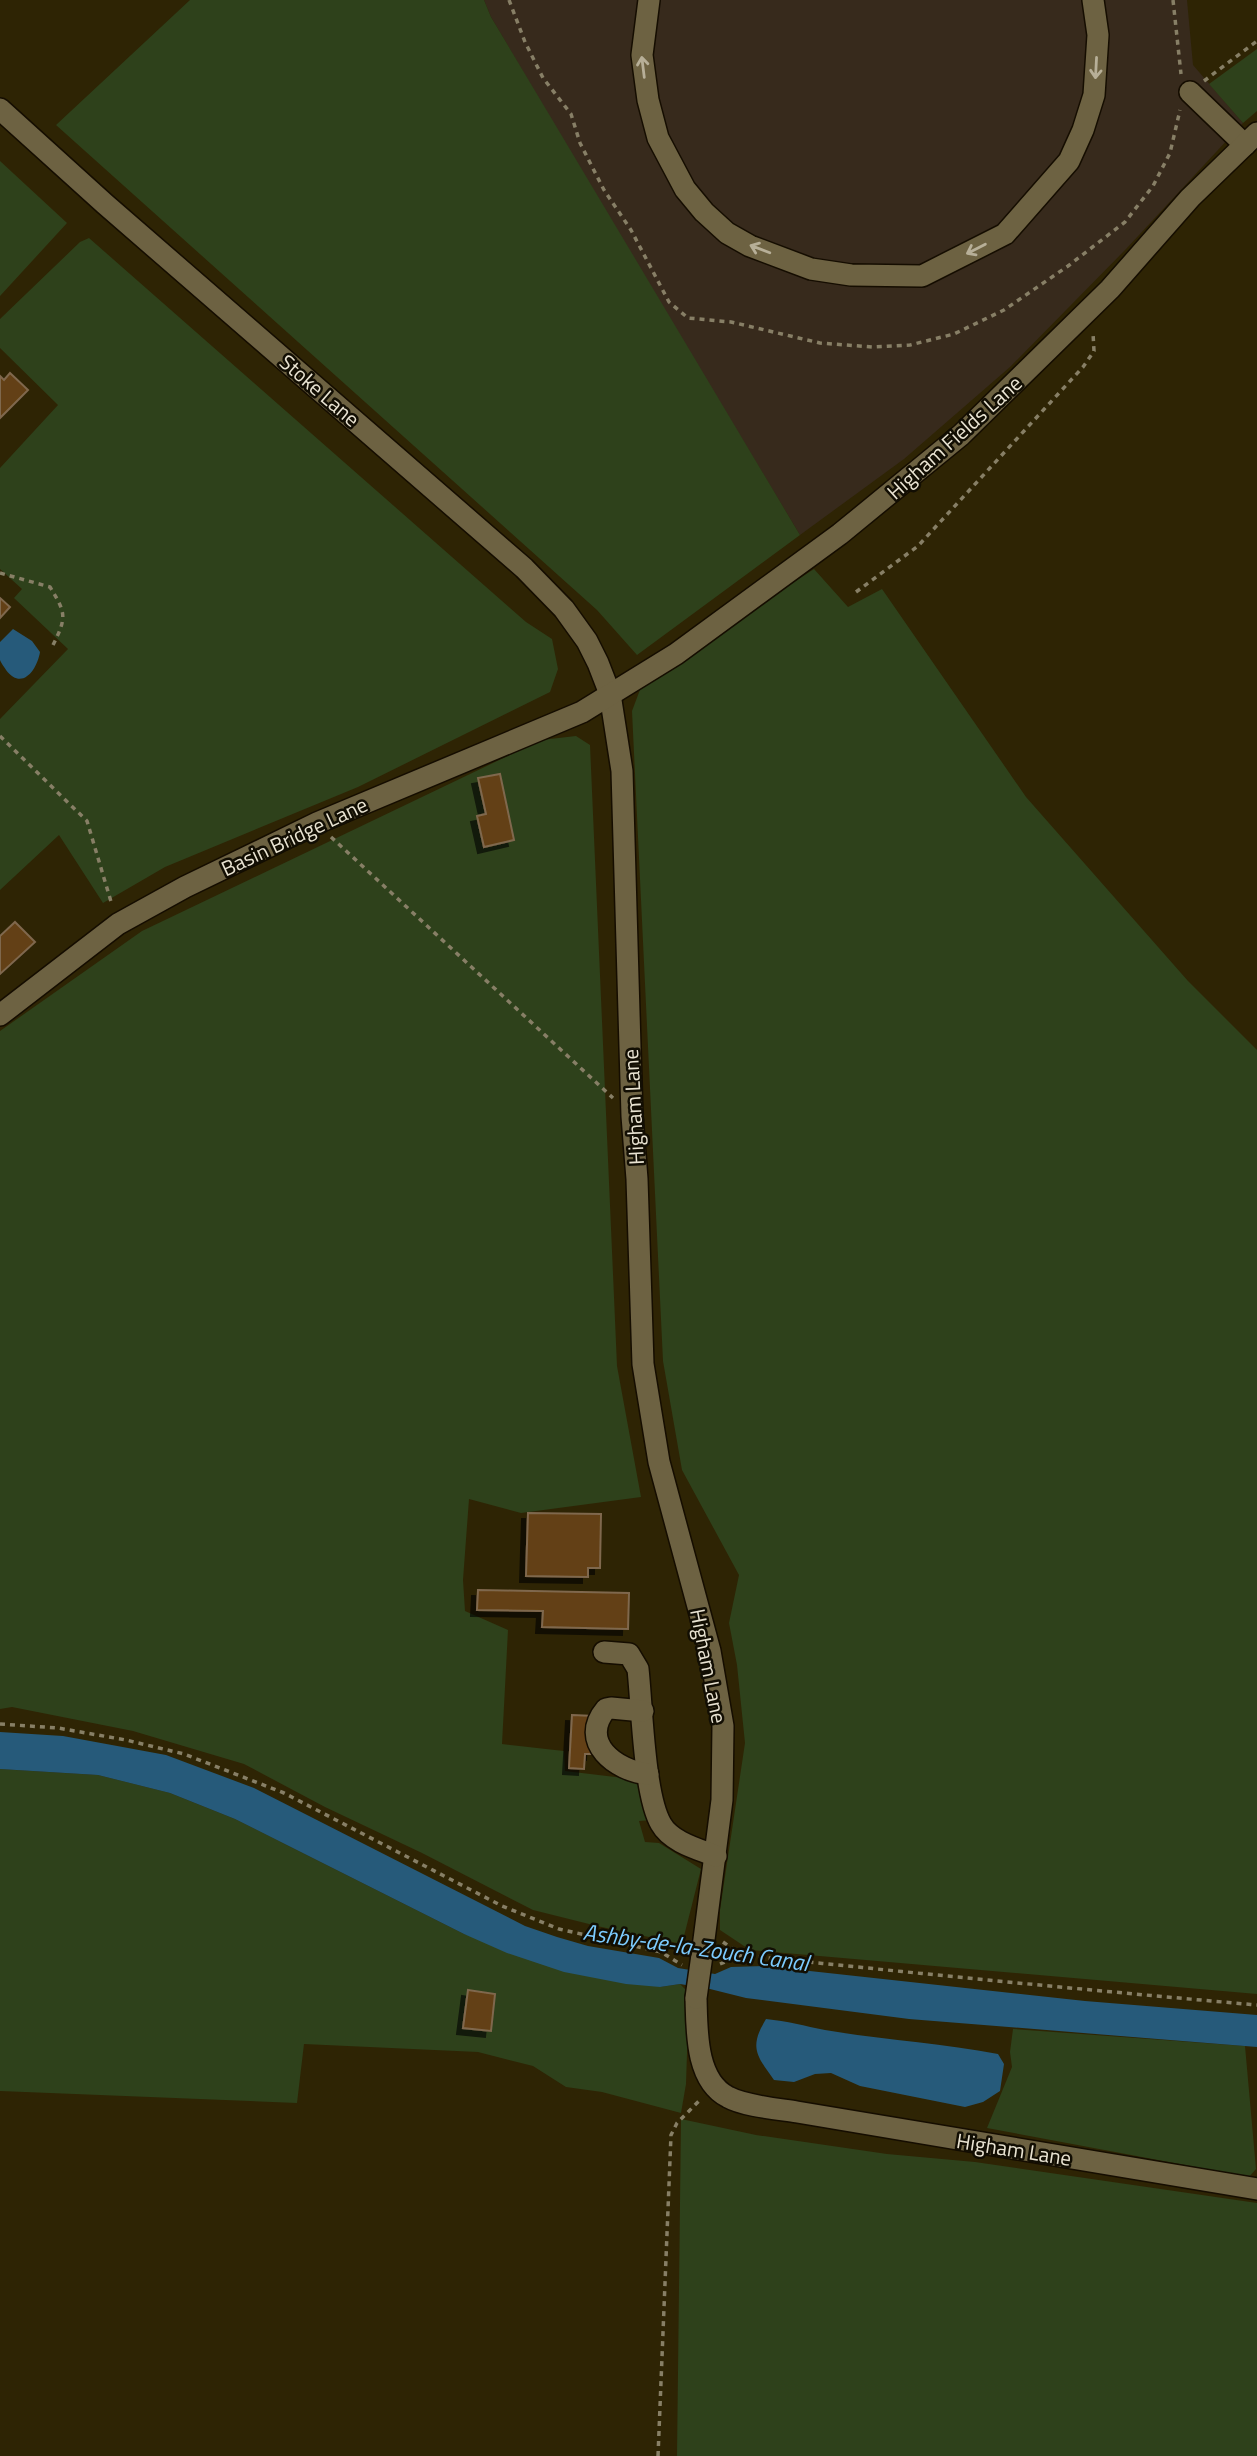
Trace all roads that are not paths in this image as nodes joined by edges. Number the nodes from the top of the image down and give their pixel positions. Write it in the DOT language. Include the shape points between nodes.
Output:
graph roads {
  1 [pos="649,0"];
  2 [pos="1093,0"];
  3 [pos="1186,87"];
  4 [pos="0,109"];
  5 [pos="1251,139"];
  6 [pos="610,694"];
  7 [pos="0,1015"];
  8 [pos="604,1652"];
  9 [pos="643,1711"];
  10 [pos="648,1773"];
  11 [pos="716,1856"];
  12 [pos="1257,2189"];
  2 -- 1 [label="street, one-way" via="1098,35 1094,95 1069,161 1005,234 922,276 811,270 750,246 704,212 685,189 658,138 648,100 642,55"];
  3 -- 5 [label="street"];
  4 -- 6 [label="street, Stoke Lane" via="524,568 587,641"];
  5 -- 6 [label="street, Higham Fields Lane" via="1190,198 1083,317 961,435 811,556 676,654"];
  6 -- 7 [label="street, Basin Bridge Lane" via="583,712 317,823 185,887 118,924"];
  6 -- 11 [label="street, Higham Lane" via="622,771 642,1364 659,1462 710,1650 723,1726"];
  8 -- 9 [label="street" via="622,1652 635,1660"];
  9 -- 10 [label="street"];
  9 -- 10 [label="street" via="606,1709 597,1731 603,1751 613,1761 627,1770"];
  10 -- 11 [label="street" via="661,1825 679,1840"];
  11 -- 12 [label="street, Higham Lane, bridge" via="696,1998 698,2036 713,2085 729,2098"];
}
